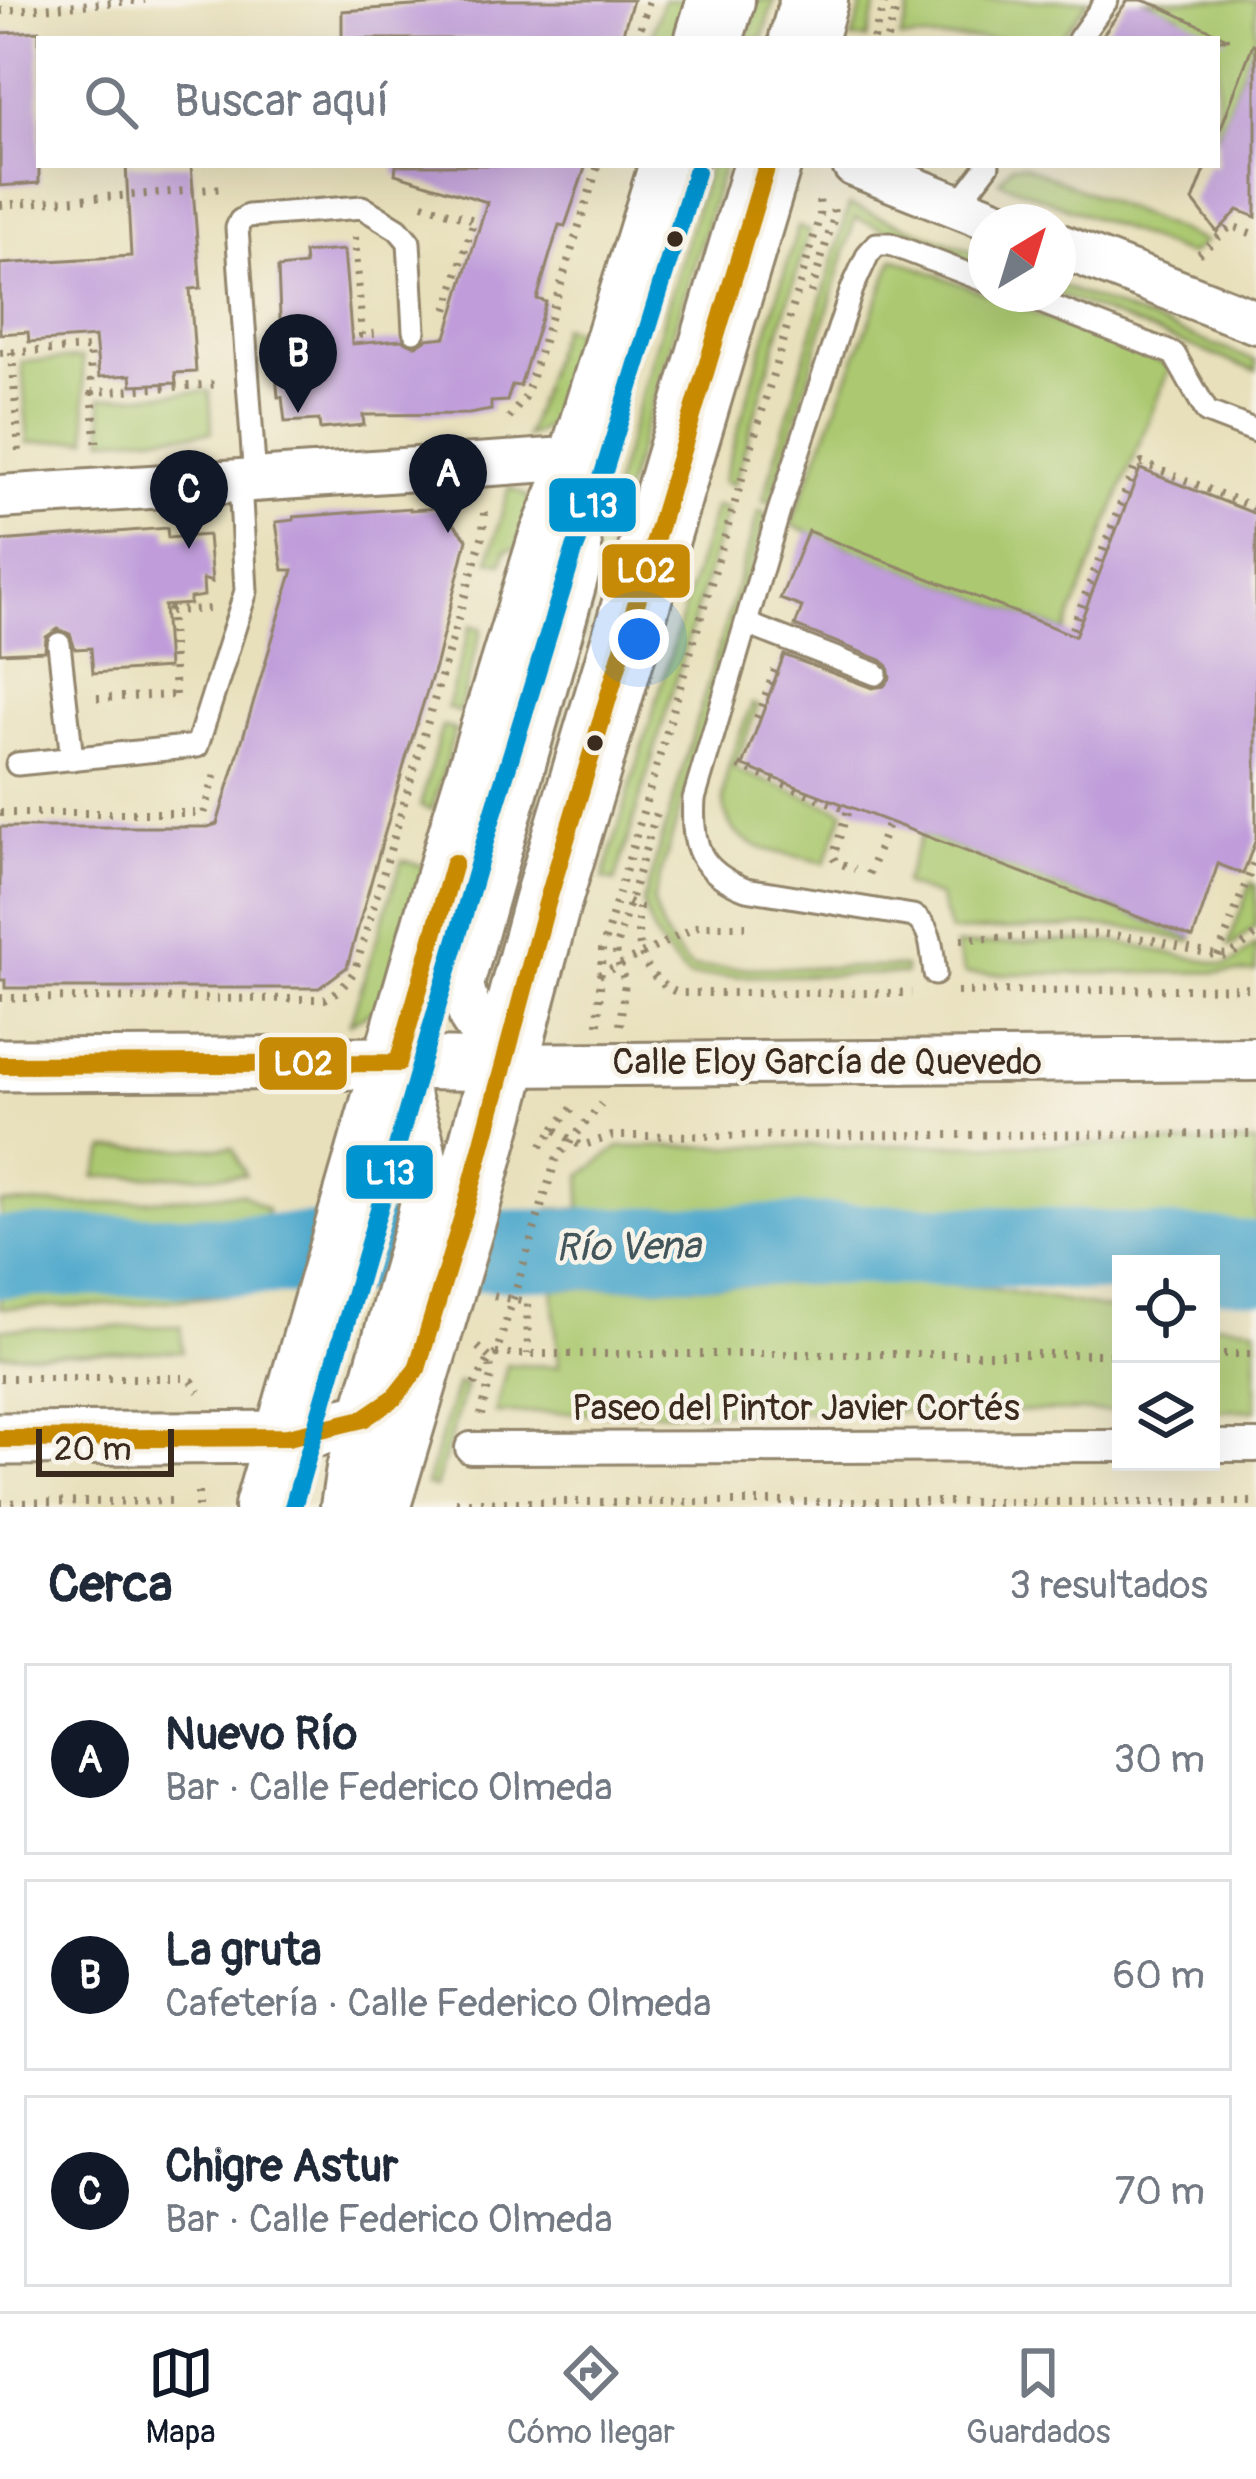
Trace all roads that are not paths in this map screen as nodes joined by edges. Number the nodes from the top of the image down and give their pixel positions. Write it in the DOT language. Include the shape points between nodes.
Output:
graph roads {
  1 [pos="720,0"];
  2 [pos="814,0"];
  3 [pos="1107,0"];
  4 [pos="711,36"];
  5 [pos="804,36"];
  6 [pos="1081,36"];
  7 [pos="673,168"];
  8 [pos="986,168"];
  9 [pos="815,170"];
  10 [pos="957,206"];
  11 [pos="968,210"];
  12 [pos="1076,252"];
  13 [pos="968,274"];
  14 [pos="1066,312"];
  15 [pos="1256,322"];
  16 [pos="414,331"];
  17 [pos="1256,431"];
  18 [pos="577,472"];
  19 [pos="247,480"];
  20 [pos="0,497"];
  21 [pos="747,624"];
  22 [pos="59,644"];
  23 [pos="876,674"];
  24 [pos="72,759"];
  25 [pos="17,764"];
  26 [pos="935,974"];
  27 [pos="1256,1059"];
  28 [pos="398,1063"];
  29 [pos="503,1065"];
  30 [pos="0,1066"];
  31 [pos="443,1206"];
  32 [pos="444,1291"];
  33 [pos="417,1369"];
  34 [pos="363,1419"];
  35 [pos="288,1437"];
  36 [pos="0,1439"];
  37 [pos="1112,1446"];
  38 [pos="1220,1446"];
  39 [pos="1256,1446"];
  40 [pos="471,1448"];
  41 [pos="268,1507"];
  42 [pos="342,1507"];
  43 [pos="376,1507"];
  1 -- 4 [label="main road"];
  2 -- 5 [label="main road"];
  3 -- 6 [label="lane"];
  7 -- 18 [label="main road"];
  8 -- 10 [label="lane"];
  9 -- 10 [label="street"];
  9 -- 29 [label="main road" via="547,903"];
  10 -- 11 [label="street"];
  12 -- 15 [label="street"];
  13 -- 21 [label="lane" via="890,244 868,254"];
  14 -- 17 [label="lane" via="1174,354 1207,412"];
  16 -- 19 [label="lane" via="409,242 398,229 362,207 240,221"];
  18 -- 19 [label="street"];
  18 -- 28 [label="main road"];
  18 -- 29 [label="street" via="581,560 462,985 471,1018"];
  19 -- 20 [label="street"];
  19 -- 24 [label="lane" via="246,591 197,746"];
  21 -- 23 [label="lane"];
  21 -- 26 [label="lane" via="694,799 698,848 710,869 746,889 920,919"];
  22 -- 24 [label="lane"];
  24 -- 25 [label="lane"];
  27 -- 29 [label="street, Calle Eloy García de Quevedo"];
  28 -- 29 [label="street, Calle Eloy García de Quevedo"];
  28 -- 30 [label="street, Calle Eloy García de Quevedo"];
  28 -- 31 [label="street"];
  28 -- 35 [label="main road"];
  29 -- 31 [label="main road"];
  31 -- 32 [label="main road"];
  32 -- 33 [label="main road"];
  32 -- 34 [label="street"];
  33 -- 34 [label="street"];
  33 -- 43 [label="main road"];
  34 -- 35 [label="street"];
  34 -- 42 [label="street"];
  35 -- 36 [label="street"];
  35 -- 41 [label="main road"];
  37 -- 40 [label="street, Paseo del Pintor Javier Cortés"];
  38 -- 39 [label="street"];
}
